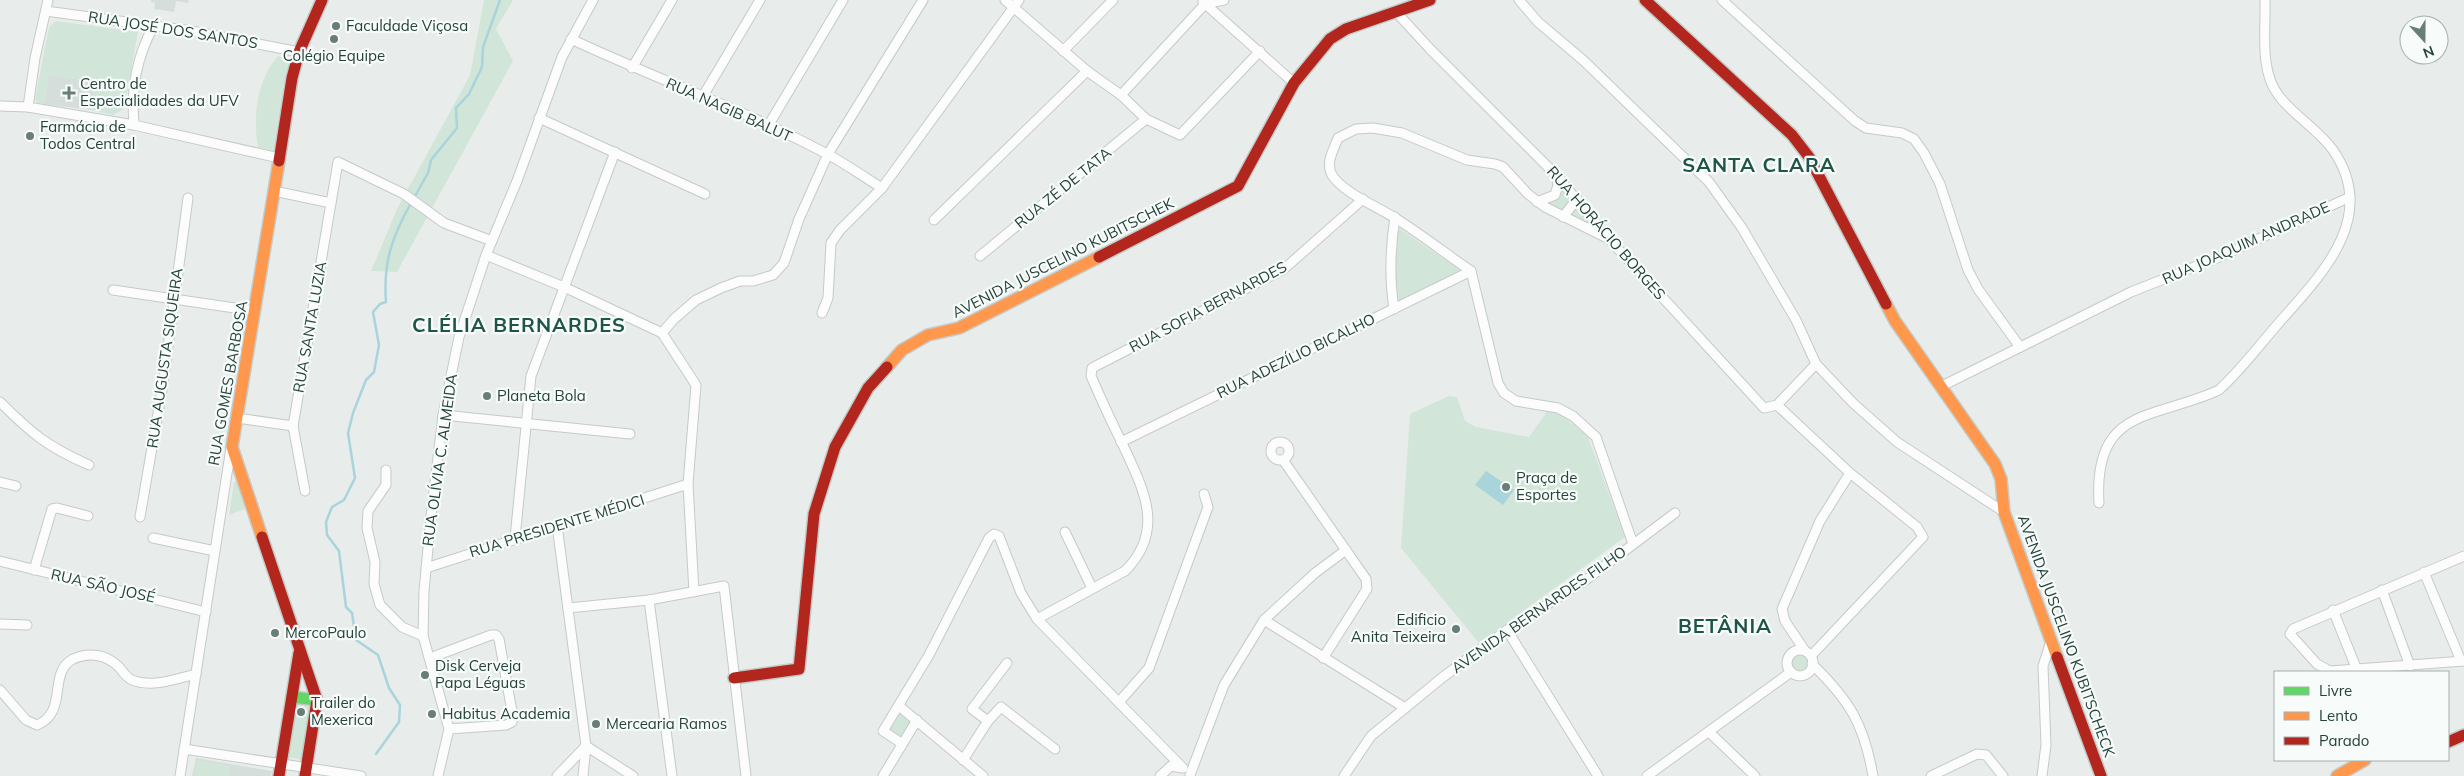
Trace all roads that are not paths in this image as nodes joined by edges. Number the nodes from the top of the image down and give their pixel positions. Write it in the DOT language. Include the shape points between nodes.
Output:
graph roads {
  1 [pos="48,0"];
  2 [pos="322,0"];
  3 [pos="593,0"];
  4 [pos="672,0"];
  5 [pos="760,0"];
  6 [pos="843,0"];
  7 [pos="923,0"];
  8 [pos="1005,0"];
  9 [pos="1113,0"];
  10 [pos="1224,0"];
  11 [pos="1430,0"];
  12 [pos="1519,0"];
  13 [pos="1645,0"];
  14 [pos="1722,0"];
  15 [pos="2265,0"];
  16 [pos="1203,2"];
  17 [pos="1016,3"];
  18 [pos="46,11"];
  19 [pos="1396,12"];
  20 [pos="154,26"];
  21 [pos="571,39"];
  22 [pos="1063,51"];
  23 [pos="1260,51"];
  24 [pos="299,52"];
  25 [pos="632,68"];
  26 [pos="1088,71"];
  27 [pos="1294,83"];
  28 [pos="703,96"];
  29 [pos="1121,96"];
  30 [pos="0,106"];
  31 [pos="28,107"];
  32 [pos="539,118"];
  33 [pos="1146,119"];
  34 [pos="134,125"];
  35 [pos="768,126"];
  36 [pos="615,152"];
  37 [pos="828,154"];
  38 [pos="279,158"];
  39 [pos="1557,176"];
  40 [pos="882,188"];
  41 [pos="274,191"];
  42 [pos="705,194"];
  43 [pos="2350,197"];
  44 [pos="188,198"];
  45 [pos="1363,199"];
  46 [pos="1577,199"];
  47 [pos="1537,202"];
  48 [pos="331,203"];
  49 [pos="1563,217"];
  50 [pos="1395,218"];
  51 [pos="934,220"];
  52 [pos="1609,239"];
  53 [pos="492,241"];
  54 [pos="486,255"];
  55 [pos="980,256"];
  56 [pos="1471,271"];
  57 [pos="564,287"];
  58 [pos="113,290"];
  59 [pos="174,299"];
  60 [pos="1394,309"];
  61 [pos="255,311"];
  62 [pos="822,313"];
  63 [pos="662,333"];
  64 [pos="2020,347"];
  65 [pos="1816,364"];
  66 [pos="1940,387"];
  67 [pos="0,402"];
  68 [pos="1777,405"];
  69 [pos="443,415"];
  70 [pos="237,418"];
  71 [pos="524,425"];
  72 [pos="293,426"];
  73 [pos="630,434"];
  74 [pos="1121,442"];
  75 [pos="232,446"];
  76 [pos="1283,460"];
  77 [pos="89,465"];
  78 [pos="386,470"];
  79 [pos="1850,473"];
  80 [pos="0,482"];
  81 [pos="688,484"];
  82 [pos="16,486"];
  83 [pos="305,491"];
  84 [pos="1204,494"];
  85 [pos="2099,503"];
  86 [pos="2004,512"];
  87 [pos="1675,513"];
  88 [pos="88,516"];
  89 [pos="140,517"];
  90 [pos="557,525"];
  91 [pos="1065,532"];
  92 [pos="153,538"];
  93 [pos="515,538"];
  94 [pos="1633,544"];
  95 [pos="1346,550"];
  96 [pos="215,552"];
  97 [pos="2464,556"];
  98 [pos="0,561"];
  99 [pos="426,568"];
  100 [pos="34,570"];
  101 [pos="2424,572"];
  102 [pos="1092,588"];
  103 [pos="2382,590"];
  104 [pos="694,592"];
  105 [pos="649,600"];
  106 [pos="568,608"];
  107 [pos="2332,610"];
  108 [pos="206,612"];
  109 [pos="1037,619"];
  110 [pos="1264,620"];
  111 [pos="0,624"];
  112 [pos="27,625"];
  113 [pos="1507,630"];
  114 [pos="423,636"];
  115 [pos="2051,641"];
  116 [pos="299,650"];
  117 [pos="1809,657"];
  118 [pos="430,658"];
  119 [pos="1323,658"];
  120 [pos="2463,661"];
  121 [pos="1007,663"];
  122 [pos="2410,666"];
  123 [pos="2357,670"];
  124 [pos="1791,672"];
  125 [pos="196,674"];
  126 [pos="734,678"];
  127 [pos="0,690"];
  128 [pos="292,697"];
  129 [pos="317,700"];
  130 [pos="1119,702"];
  131 [pos="899,706"];
  132 [pos="1405,708"];
  133 [pos="917,720"];
  134 [pos="988,721"];
  135 [pos="449,729"];
  136 [pos="1709,732"];
  137 [pos="2464,735"];
  138 [pos="2449,742"];
  139 [pos="902,743"];
  140 [pos="586,746"];
  141 [pos="184,748"];
  142 [pos="1055,749"];
  143 [pos="963,760"];
  144 [pos="2363,761"];
  145 [pos="281,764"];
  146 [pos="1182,767"];
  147 [pos="306,773"];
  148 [pos="1190,775"];
  149 [pos="180,776"];
  150 [pos="279,776"];
  151 [pos="361,776"];
  152 [pos="438,776"];
  153 [pos="557,776"];
  154 [pos="583,776"];
  155 [pos="633,776"];
  156 [pos="672,776"];
  157 [pos="748,776"];
  158 [pos="883,776"];
  159 [pos="983,776"];
  160 [pos="1160,776"];
  161 [pos="1344,776"];
  162 [pos="1598,776"];
  163 [pos="1647,776"];
  164 [pos="1755,776"];
  165 [pos="1873,776"];
  166 [pos="1931,776"];
  167 [pos="2003,776"];
  168 [pos="2042,776"];
  169 [pos="2101,776"];
  170 [pos="2337,776"];
  1 -- 18 [label="street"];
  2 -- 24 [label="street, RUA GOMES BARBOSA"];
  3 -- 21 [label="street, RUA OLÍVIA C. ALMEIDA"];
  4 -- 25 [label="street"];
  5 -- 28 [label="street"];
  6 -- 35 [label="street"];
  7 -- 37 [label="street"];
  8 -- 17 [label="street"];
  9 -- 22 [label="street"];
  10 -- 16 [label="street"];
  11 -- 19 [label="street, AVENIDA JUSCELINO KUBITSCHEK"];
  12 -- 65 [label="street" via="1538,22 1709,182 1747,237 1796,320"];
  13 -- 66 [label="street, AVENIDA JUSCELINO KUBITSCHECK" via="1798,142 1813,164 1894,321"];
  14 -- 64 [label="street" via="1855,121 1866,128 1902,133 1914,139 1940,184 1968,270"];
  15 -- 43 [label="street" via="2267,67 2271,83 2279,97 2332,149 2342,166"];
  16 -- 23 [label="street"];
  16 -- 29 [label="street"];
  17 -- 22 [label="street"];
  17 -- 40 [label="street"];
  18 -- 20 [label="street, RUA JOSÉ DOS SANTOS"];
  18 -- 31 [label="street"];
  19 -- 27 [label="street, AVENIDA JUSCELINO KUBITSCHEK" via="1346,29 1330,39"];
  19 -- 39 [label="street, RUA HORÁCIO BORGES"];
  20 -- 24 [label="street, RUA JOSÉ DOS SANTOS"];
  20 -- 34 [label="street" via="135,72"];
  21 -- 25 [label="street, RUA NAGIB BALUT"];
  21 -- 32 [label="street, RUA OLÍVIA C. ALMEIDA"];
  22 -- 26 [label="street"];
  23 -- 27 [label="street"];
  23 -- 33 [label="street" via="1180,135"];
  24 -- 38 [label="street, RUA GOMES BARBOSA"];
  25 -- 28 [label="street, RUA NAGIB BALUT"];
  26 -- 29 [label="street"];
  26 -- 51 [label="street"];
  27 -- 126 [label="street, AVENIDA JUSCELINO KUBITSCHEK" via="1238,186 959,328 928,335 902,350 868,388 835,447 814,514 799,669"];
  28 -- 35 [label="street, RUA NAGIB BALUT"];
  29 -- 33 [label="street"];
  30 -- 31 [label="street"];
  31 -- 34 [label="street"];
  32 -- 36 [label="street"];
  32 -- 53 [label="street, RUA OLÍVIA C. ALMEIDA"];
  33 -- 55 [label="street, RUA ZÉ DE TATA"];
  34 -- 38 [label="street"];
  35 -- 37 [label="street, RUA NAGIB BALUT"];
  36 -- 42 [label="street"];
  36 -- 57 [label="street"];
  37 -- 40 [label="street, RUA NAGIB BALUT"];
  37 -- 63 [label="street" via="784,263 773,275 740,281 696,300"];
  38 -- 41 [label="street, RUA GOMES BARBOSA"];
  39 -- 46 [label="street, RUA HORÁCIO BORGES"];
  39 -- 47 [label="street" via="1554,195"];
  40 -- 62 [label="street" via="840,230 832,243 828,298"];
  41 -- 48 [label="street"];
  41 -- 61 [label="street, RUA GOMES BARBOSA"];
  43 -- 64 [label="street, RUA JOAQUIM ANDRADE" via="2217,258 2131,292"];
  43 -- 85 [label="street" via="2348,218 2336,252 2320,276 2233,377 2219,390 2202,398 2138,416 2122,427 2109,444 2100,465"];
  44 -- 59 [label="street, RUA AUGUSTA SIQUEIRA"];
  45 -- 47 [label="street" via="1332,176 1329,168 1338,138 1356,130 1374,128 1402,133 1467,160 1503,167"];
  45 -- 50 [label="street"];
  45 -- 74 [label="street, RUA SOFIA BERNARDES" via="1284,269 1092,368 1090,376"];
  46 -- 49 [label="street"];
  46 -- 52 [label="street, RUA HORÁCIO BORGES"];
  47 -- 49 [label="street"];
  48 -- 53 [label="street, RUA SANTA LUZIA" via="338,162 404,194 444,223"];
  48 -- 72 [label="street, RUA SANTA LUZIA"];
  49 -- 52 [label="street"];
  50 -- 56 [label="street"];
  50 -- 60 [label="street" via="1390,253"];
  52 -- 68 [label="street, RUA HORÁCIO BORGES" via="1759,403 1768,408"];
  53 -- 54 [label="street, RUA OLÍVIA C. ALMEIDA"];
  54 -- 57 [label="street"];
  54 -- 69 [label="street, RUA OLÍVIA C. ALMEIDA" via="459,337"];
  56 -- 60 [label="street, RUA ADEZÍLIO BICALHO"];
  56 -- 94 [label="street" via="1498,383 1504,394 1516,401 1558,408 1573,416 1596,437"];
  57 -- 63 [label="street"];
  57 -- 71 [label="street" via="531,376"];
  58 -- 59 [label="street"];
  59 -- 61 [label="street"];
  59 -- 89 [label="street, RUA AUGUSTA SIQUEIRA"];
  60 -- 74 [label="street, RUA ADEZÍLIO BICALHO"];
  61 -- 70 [label="street, RUA GOMES BARBOSA"];
  63 -- 81 [label="street" via="696,385"];
  64 -- 66 [label="street, RUA JOAQUIM ANDRADE"];
  65 -- 68 [label="street"];
  65 -- 86 [label="street" via="1897,442"];
  66 -- 86 [label="street, AVENIDA JUSCELINO KUBITSCHECK" via="1995,464 2001,479"];
  67 -- 77 [label="street" via="33,434 56,450"];
  68 -- 79 [label="street"];
  69 -- 71 [label="street"];
  69 -- 99 [label="street, RUA OLÍVIA C. ALMEIDA"];
  70 -- 72 [label="street"];
  70 -- 75 [label="street, RUA GOMES BARBOSA"];
  71 -- 73 [label="street"];
  71 -- 93 [label="street"];
  72 -- 83 [label="street, RUA SANTA LUZIA"];
  74 -- 102 [label="street" via="1145,493 1146,534 1139,554 1125,571"];
  75 -- 96 [label="street, RUA GOMES BARBOSA"];
  75 -- 116 [label="street"];
  76 -- 95 [label="street"];
  78 -- 114 [label="street" via="386,485 368,511 367,528 375,562 374,584 380,606 402,627"];
  79 -- 117 [label="street" via="1820,521 1782,609 1785,621"];
  79 -- 117 [label="street" via="1922,531 1923,537"];
  80 -- 82 [label="street"];
  81 -- 90 [label="street, RUA PRESIDENTE MÉDICI"];
  81 -- 104 [label="street"];
  84 -- 130 [label="street" via="1208,507 1149,668"];
  86 -- 115 [label="street, AVENIDA JUSCELINO KUBITSCHECK"];
  87 -- 94 [label="street, AVENIDA BERNARDES FILHO"];
  88 -- 100 [label="street" via="52,509"];
  90 -- 93 [label="street, RUA PRESIDENTE MÉDICI"];
  90 -- 106 [label="street"];
  91 -- 102 [label="street"];
  92 -- 96 [label="street"];
  93 -- 99 [label="street, RUA PRESIDENTE MÉDICI"];
  94 -- 113 [label="street, AVENIDA BERNARDES FILHO" via="1587,579"];
  95 -- 110 [label="street" via="1315,573"];
  95 -- 119 [label="street" via="1366,579 1368,589"];
  96 -- 108 [label="street, RUA GOMES BARBOSA"];
  97 -- 101 [label="street"];
  98 -- 100 [label="street, RUA SÃO JOSÉ"];
  99 -- 114 [label="street, RUA OLÍVIA C. ALMEIDA"];
  100 -- 108 [label="street, RUA SÃO JOSÉ"];
  101 -- 103 [label="street"];
  101 -- 120 [label="street"];
  102 -- 109 [label="street"];
  103 -- 107 [label="street"];
  103 -- 122 [label="street"];
  104 -- 105 [label="street"];
  104 -- 126 [label="street" via="724,586"];
  105 -- 106 [label="street"];
  105 -- 156 [label="street"];
  106 -- 140 [label="street"];
  107 -- 123 [label="street"];
  107 -- 123 [label="street" via="2293,629 2292,638 2317,664 2330,671"];
  108 -- 125 [label="street, RUA GOMES BARBOSA"];
  109 -- 130 [label="street"];
  109 -- 131 [label="street" via="1021,593 999,536 994,534"];
  110 -- 119 [label="street"];
  110 -- 148 [label="street" via="1224,684"];
  111 -- 112 [label="street"];
  113 -- 132 [label="street, AVENIDA BERNARDES FILHO"];
  113 -- 162 [label="street"];
  114 -- 118 [label="street"];
  115 -- 168 [label="street" via="2043,666 2046,745"];
  115 -- 169 [label="street, AVENIDA JUSCELINO KUBITSCHECK"];
  116 -- 128 [label="street"];
  116 -- 129 [label="street"];
  117 -- 124 [label="street" via="1809,671 1803,675"];
  117 -- 124 [label="street" via="1797,650 1790,654 1787,666"];
  117 -- 165 [label="street" via="1851,708 1868,745"];
  118 -- 135 [label="street"];
  118 -- 135 [label="street" via="491,635 499,638 512,722"];
  119 -- 132 [label="street"];
  120 -- 122 [label="street"];
  121 -- 134 [label="street" via="972,709"];
  122 -- 123 [label="street"];
  124 -- 136 [label="street"];
  125 -- 127 [label="street" via="148,683 131,680 103,656 84,655 71,660 60,675 53,711 47,721 37,725 26,720"];
  125 -- 141 [label="street, RUA GOMES BARBOSA"];
  126 -- 157 [label="street"];
  128 -- 129 [label="street"];
  128 -- 145 [label="street"];
  129 -- 147 [label="street"];
  130 -- 146 [label="street"];
  131 -- 133 [label="street"];
  131 -- 139 [label="street" via="884,731"];
  132 -- 161 [label="street, AVENIDA BERNARDES FILHO" via="1371,736"];
  133 -- 139 [label="street"];
  133 -- 143 [label="street"];
  134 -- 142 [label="street" via="1002,707"];
  134 -- 143 [label="street"];
  135 -- 152 [label="street"];
  136 -- 163 [label="street"];
  136 -- 164 [label="street"];
  137 -- 138 [label="street"];
  139 -- 158 [label="street"];
  140 -- 153 [label="street"];
  140 -- 154 [label="street"];
  140 -- 155 [label="street"];
  141 -- 145 [label="street"];
  141 -- 149 [label="street, RUA GOMES BARBOSA"];
  143 -- 159 [label="street"];
  144 -- 170 [label="street"];
  145 -- 147 [label="street"];
  145 -- 150 [label="street"];
  146 -- 148 [label="street"];
  146 -- 160 [label="street" via="1171,766"];
  147 -- 151 [label="street"];
  166 -- 167 [label="street" via="1977,754 1986,755"];
}
